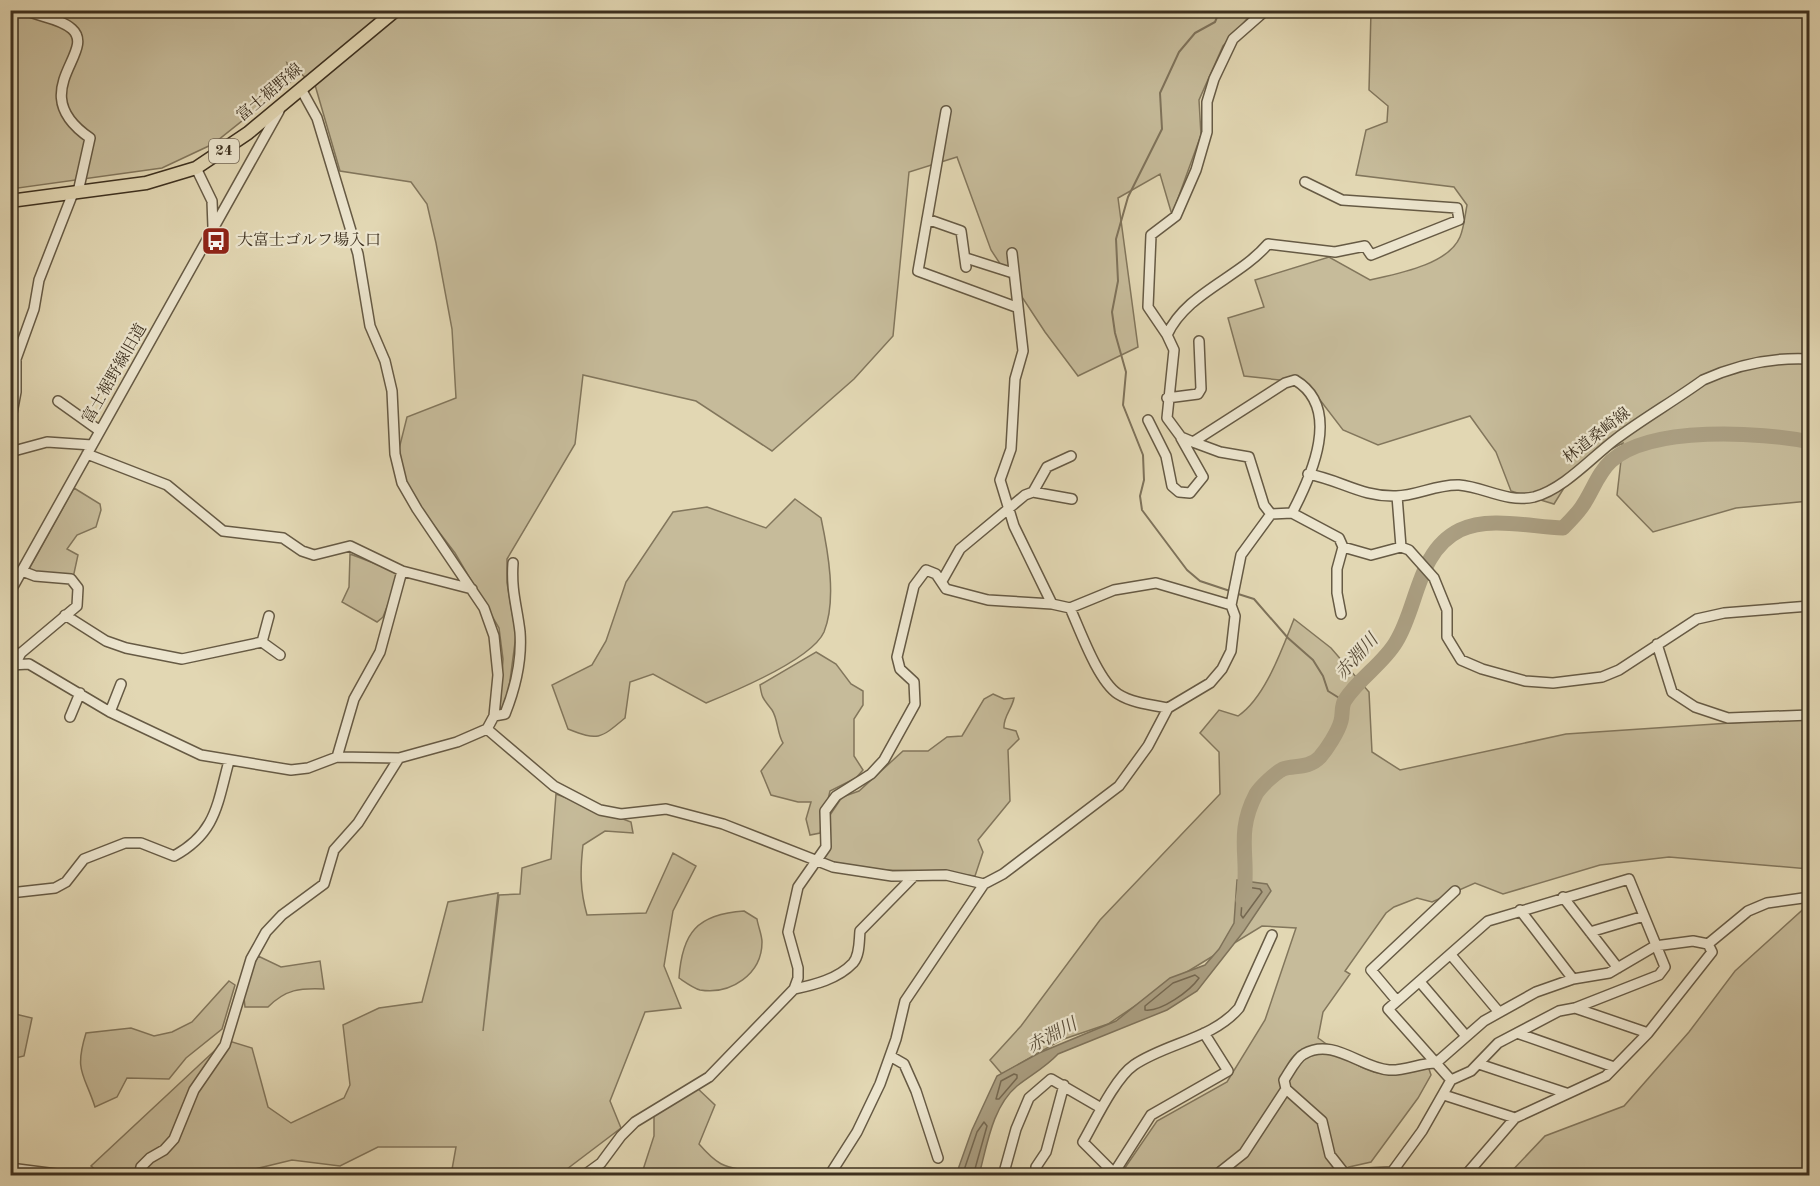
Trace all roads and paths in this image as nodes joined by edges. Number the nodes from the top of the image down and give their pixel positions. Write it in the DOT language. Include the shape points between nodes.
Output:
graph roads {
  1 [pos="25,10"];
  2 [pos="396,10"];
  3 [pos="1266,10"];
  4 [pos="301,89"];
  5 [pos="283,104"];
  6 [pos="946,111"];
  7 [pos="196,168"];
  8 [pos="1305,182"];
  9 [pos="76,193"];
  10 [pos="10,201"];
  11 [pos="927,219"];
  12 [pos="213,231"];
  13 [pos="1012,253"];
  14 [pos="1013,273"];
  15 [pos="1016,307"];
  16 [pos="1167,335"];
  17 [pos="1199,341"];
  18 [pos="1809,359"];
  19 [pos="1167,398"];
  20 [pos="58,401"];
  21 [pos="1148,420"];
  22 [pos="10,424"];
  23 [pos="100,431"];
  24 [pos="1179,436"];
  25 [pos="1193,442"];
  26 [pos="89,449"];
  27 [pos="10,452"];
  28 [pos="1071,456"];
  29 [pos="1308,474"];
  30 [pos="1033,492"];
  31 [pos="1397,496"];
  32 [pos="1072,498"];
  33 [pos="1009,509"];
  34 [pos="1292,513"];
  35 [pos="1271,514"];
  36 [pos="1343,547"];
  37 [pos="1401,547"];
  38 [pos="513,563"];
  39 [pos="22,571"];
  40 [pos="402,571"];
  41 [pos="942,581"];
  42 [pos="472,589"];
  43 [pos="10,592"];
  44 [pos="1232,603"];
  45 [pos="1052,604"];
  46 [pos="1809,606"];
  47 [pos="1070,608"];
  48 [pos="1341,614"];
  49 [pos="65,615"];
  50 [pos="269,616"];
  51 [pos="262,642"];
  52 [pos="1657,644"];
  53 [pos="11,645"];
  54 [pos="280,655"];
  55 [pos="14,662"];
  56 [pos="121,684"];
  57 [pos="80,693"];
  58 [pos="1168,708"];
  59 [pos="110,712"];
  60 [pos="1809,715"];
  61 [pos="494,716"];
  62 [pos="70,717"];
  63 [pos="487,729"];
  64 [pos="337,757"];
  65 [pos="399,758"];
  66 [pos="229,761"];
  67 [pos="815,861"];
  68 [pos="913,877"];
  69 [pos="984,884"];
  70 [pos="1455,891"];
  71 [pos="10,893"];
  72 [pos="1563,897"];
  73 [pos="1809,897"];
  74 [pos="1520,910"];
  75 [pos="1644,916"];
  76 [pos="1590,932"];
  77 [pos="1272,935"];
  78 [pos="1708,944"];
  79 [pos="1655,946"];
  80 [pos="1451,955"];
  81 [pos="1618,968"];
  82 [pos="1573,979"];
  83 [pos="1419,982"];
  84 [pos="794,989"];
  85 [pos="1397,1001"];
  86 [pos="1575,1008"];
  87 [pos="1498,1011"];
  88 [pos="1204,1032"];
  89 [pos="1517,1033"];
  90 [pos="1648,1033"];
  91 [pos="1466,1036"];
  92 [pos="890,1056"];
  93 [pos="1436,1063"];
  94 [pos="1479,1064"];
  95 [pos="1614,1067"];
  96 [pos="1451,1080"];
  97 [pos="1064,1085"];
  98 [pos="1286,1089"];
  99 [pos="1566,1093"];
  100 [pos="1444,1095"];
  101 [pos="1101,1108"];
  102 [pos="1515,1118"];
  103 [pos="938,1158"];
  104 [pos="10,1168"];
  105 [pos="1392,1173"];
  106 [pos="1113,1174"];
  107 [pos="72,1176"];
  108 [pos="139,1176"];
  109 [pos="583,1176"];
  110 [pos="829,1176"];
  111 [pos="1004,1176"];
  112 [pos="1038,1176"];
  113 [pos="1215,1176"];
  114 [pos="1415,1176"];
  115 [pos="1465,1176"];
  1 -- 9 [label="street" via="59,22 76,35 77,46 61,87 60,101 67,119 90,138"];
  2 -- 4 [label="main road, 富士裾野線 / 24"];
  3 -- 16 [label="street" via="1233,39 1207,102 1207,132 1196,170 1176,216 1151,235 1148,307"];
  4 -- 5 [label="main road, 富士裾野線 / 24"];
  4 -- 42 [label="street" via="317,118 358,254 370,326 392,391 402,483"];
  5 -- 7 [label="main road, 富士裾野線 / 24"];
  5 -- 12 [label="street, 富士裾野線旧道"];
  6 -- 11 [label="street"];
  7 -- 9 [label="main road, 富士裾野線 / 24" via="146,183"];
  7 -- 12 [label="street" via="212,201"];
  8 -- 16 [label="street" via="1342,200 1457,208 1459,220 1371,255 1365,246 1335,252 1269,244 1254,261 1198,297 1172,323"];
  9 -- 10 [label="main road, 富士裾野線 / 24"];
  9 -- 22 [label="street" via="39,280 34,309 16,359 16,392"];
  11 -- 14 [label="street" via="961,231 966,262"];
  11 -- 15 [label="street" via="918,271"];
  12 -- 23 [label="street, 富士裾野線旧道"];
  13 -- 14 [label="street"];
  14 -- 15 [label="street"];
  15 -- 33 [label="street" via="1023,351 1015,379 1011,449 1000,480"];
  16 -- 19 [label="street" via="1174,350"];
  17 -- 19 [label="street" via="1201,389 1198,394"];
  18 -- 31 [label="street, 林道桑崎線" via="1771,360 1703,380 1614,440 1581,470 1536,496 1515,499 1459,485"];
  19 -- 24 [label="street" via="1167,418"];
  20 -- 23 [label="street"];
  21 -- 24 [label="street" via="1166,456 1172,486 1179,492 1190,493 1203,477"];
  23 -- 26 [label="street, 富士裾野線旧道"];
  24 -- 25 [label="street"];
  25 -- 29 [label="street" via="1295,380 1307,387 1320,411 1315,460"];
  25 -- 35 [label="street" via="1250,457 1264,505"];
  26 -- 27 [label="street" via="47,442"];
  26 -- 39 [label="street, 富士裾野線旧道"];
  26 -- 40 [label="street" via="167,484 223,531 283,538 314,555 350,546"];
  28 -- 30 [label="street" via="1047,466"];
  29 -- 31 [label="street, 林道桑崎線" via="1331,478 1359,493"];
  29 -- 34 [label="street"];
  30 -- 32 [label="street"];
  30 -- 33 [label="street"];
  31 -- 37 [label="street"];
  33 -- 41 [label="street" via="960,549"];
  33 -- 45 [label="street"];
  34 -- 35 [label="street"];
  34 -- 36 [label="street" via="1339,538"];
  35 -- 44 [label="street" via="1242,555"];
  36 -- 37 [label="street" via="1371,555"];
  36 -- 48 [label="street" via="1337,569"];
  37 -- 52 [label="street" via="1417,556 1434,578 1447,610 1447,637 1461,660 1482,669 1525,681 1553,683 1602,677"];
  38 -- 61 [label="street" via="511,586 520,632 518,663 505,714"];
  39 -- 43 [label="street, 富士裾野線旧道"];
  39 -- 49 [label="street" via="75,582 77,606"];
  40 -- 42 [label="street"];
  40 -- 64 [label="street" via="380,652 354,699"];
  41 -- 45 [label="street" via="946,589 988,600"];
  41 -- 67 [label="street" via="926,570 914,586 901,636 897,657 900,669 914,682 915,704 884,760 871,774 836,796 825,811 826,848"];
  42 -- 61 [label="street" via="494,636 498,675"];
  44 -- 47 [label="street" via="1156,583 1114,590"];
  44 -- 58 [label="street" via="1235,616 1231,651 1222,669 1204,687"];
  45 -- 47 [label="street"];
  46 -- 52 [label="street" via="1724,613 1697,620"];
  47 -- 58 [label="street" via="1090,652 1117,693"];
  49 -- 51 [label="street" via="126,648 182,659"];
  49 -- 55 [label="street"];
  50 -- 51 [label="street"];
  51 -- 54 [label="street"];
  52 -- 60 [label="street" via="1672,692 1695,707 1728,718"];
  53 -- 55 [label="street"];
  55 -- 57 [label="street" via="29,664"];
  56 -- 59 [label="street"];
  57 -- 59 [label="street"];
  57 -- 62 [label="street"];
  58 -- 69 [label="street" via="1148,746 1119,786 1003,874"];
  59 -- 66 [label="street" via="181,747"];
  61 -- 63 [label="street"];
  63 -- 65 [label="street"];
  63 -- 67 [label="street" via="554,786 600,810 621,814 656,809 681,812 723,824"];
  64 -- 65 [label="street"];
  64 -- 66 [label="street" via="291,770"];
  65 -- 108 [label="street" via="358,823 334,850 324,884 266,932 250,959 225,1045 194,1090 174,1139 141,1167"];
  66 -- 71 [label="street" via="212,822 188,848 174,856 141,843 125,843 84,859 66,882 55,888"];
  67 -- 68 [label="street" via="854,871"];
  67 -- 84 [label="street" via="798,887 788,932 798,968"];
  68 -- 69 [label="street" via="946,875"];
  68 -- 84 [label="street" via="860,931 854,962 826,981"];
  69 -- 92 [label="street" via="904,1001"];
  70 -- 85 [label="street" via="1371,970"];
  72 -- 74 [label="street"];
  72 -- 75 [label="street" via="1629,879"];
  72 -- 76 [label="street"];
  73 -- 78 [label="street" via="1767,903 1748,911"];
  74 -- 80 [label="street" via="1488,921"];
  74 -- 82 [label="street"];
  75 -- 76 [label="street"];
  75 -- 79 [label="street"];
  76 -- 81 [label="street"];
  77 -- 88 [label="street" via="1239,1008"];
  78 -- 79 [label="street" via="1693,941"];
  78 -- 90 [label="street" via="1711,954"];
  79 -- 81 [label="street"];
  79 -- 86 [label="street" via="1665,967 1659,975"];
  80 -- 83 [label="street"];
  80 -- 87 [label="street"];
  81 -- 82 [label="street"];
  82 -- 87 [label="street"];
  83 -- 85 [label="street"];
  83 -- 91 [label="street"];
  84 -- 109 [label="street" via="710,1077 635,1122 601,1163"];
  85 -- 93 [label="street" via="1388,1009"];
  86 -- 89 [label="street" via="1559,1011"];
  86 -- 90 [label="street"];
  87 -- 91 [label="street"];
  88 -- 101 [label="street" via="1133,1066"];
  88 -- 106 [label="street" via="1228,1071 1151,1115"];
  89 -- 94 [label="street" via="1498,1043"];
  89 -- 95 [label="street"];
  90 -- 95 [label="street"];
  91 -- 93 [label="street"];
  92 -- 103 [label="street" via="904,1064"];
  92 -- 110 [label="street" via="857,1131"];
  93 -- 96 [label="street"];
  93 -- 98 [label="street" via="1390,1071 1320,1049 1302,1054 1284,1080"];
  94 -- 96 [label="street"];
  94 -- 99 [label="street"];
  95 -- 99 [label="street" via="1606,1076"];
  96 -- 100 [label="street"];
  97 -- 101 [label="street"];
  97 -- 111 [label="street" via="1051,1079 1029,1098"];
  97 -- 112 [label="street" via="1046,1152 1036,1167"];
  98 -- 105 [label="street" via="1322,1120 1330,1155 1345,1174"];
  98 -- 113 [label="street" via="1244,1153"];
  99 -- 102 [label="street"];
  100 -- 102 [label="street"];
  100 -- 105 [label="street"];
  101 -- 106 [label="street" via="1083,1142"];
  102 -- 115 [label="street"];
  104 -- 107 [label="street"];
  105 -- 114 [label="street"];
}
